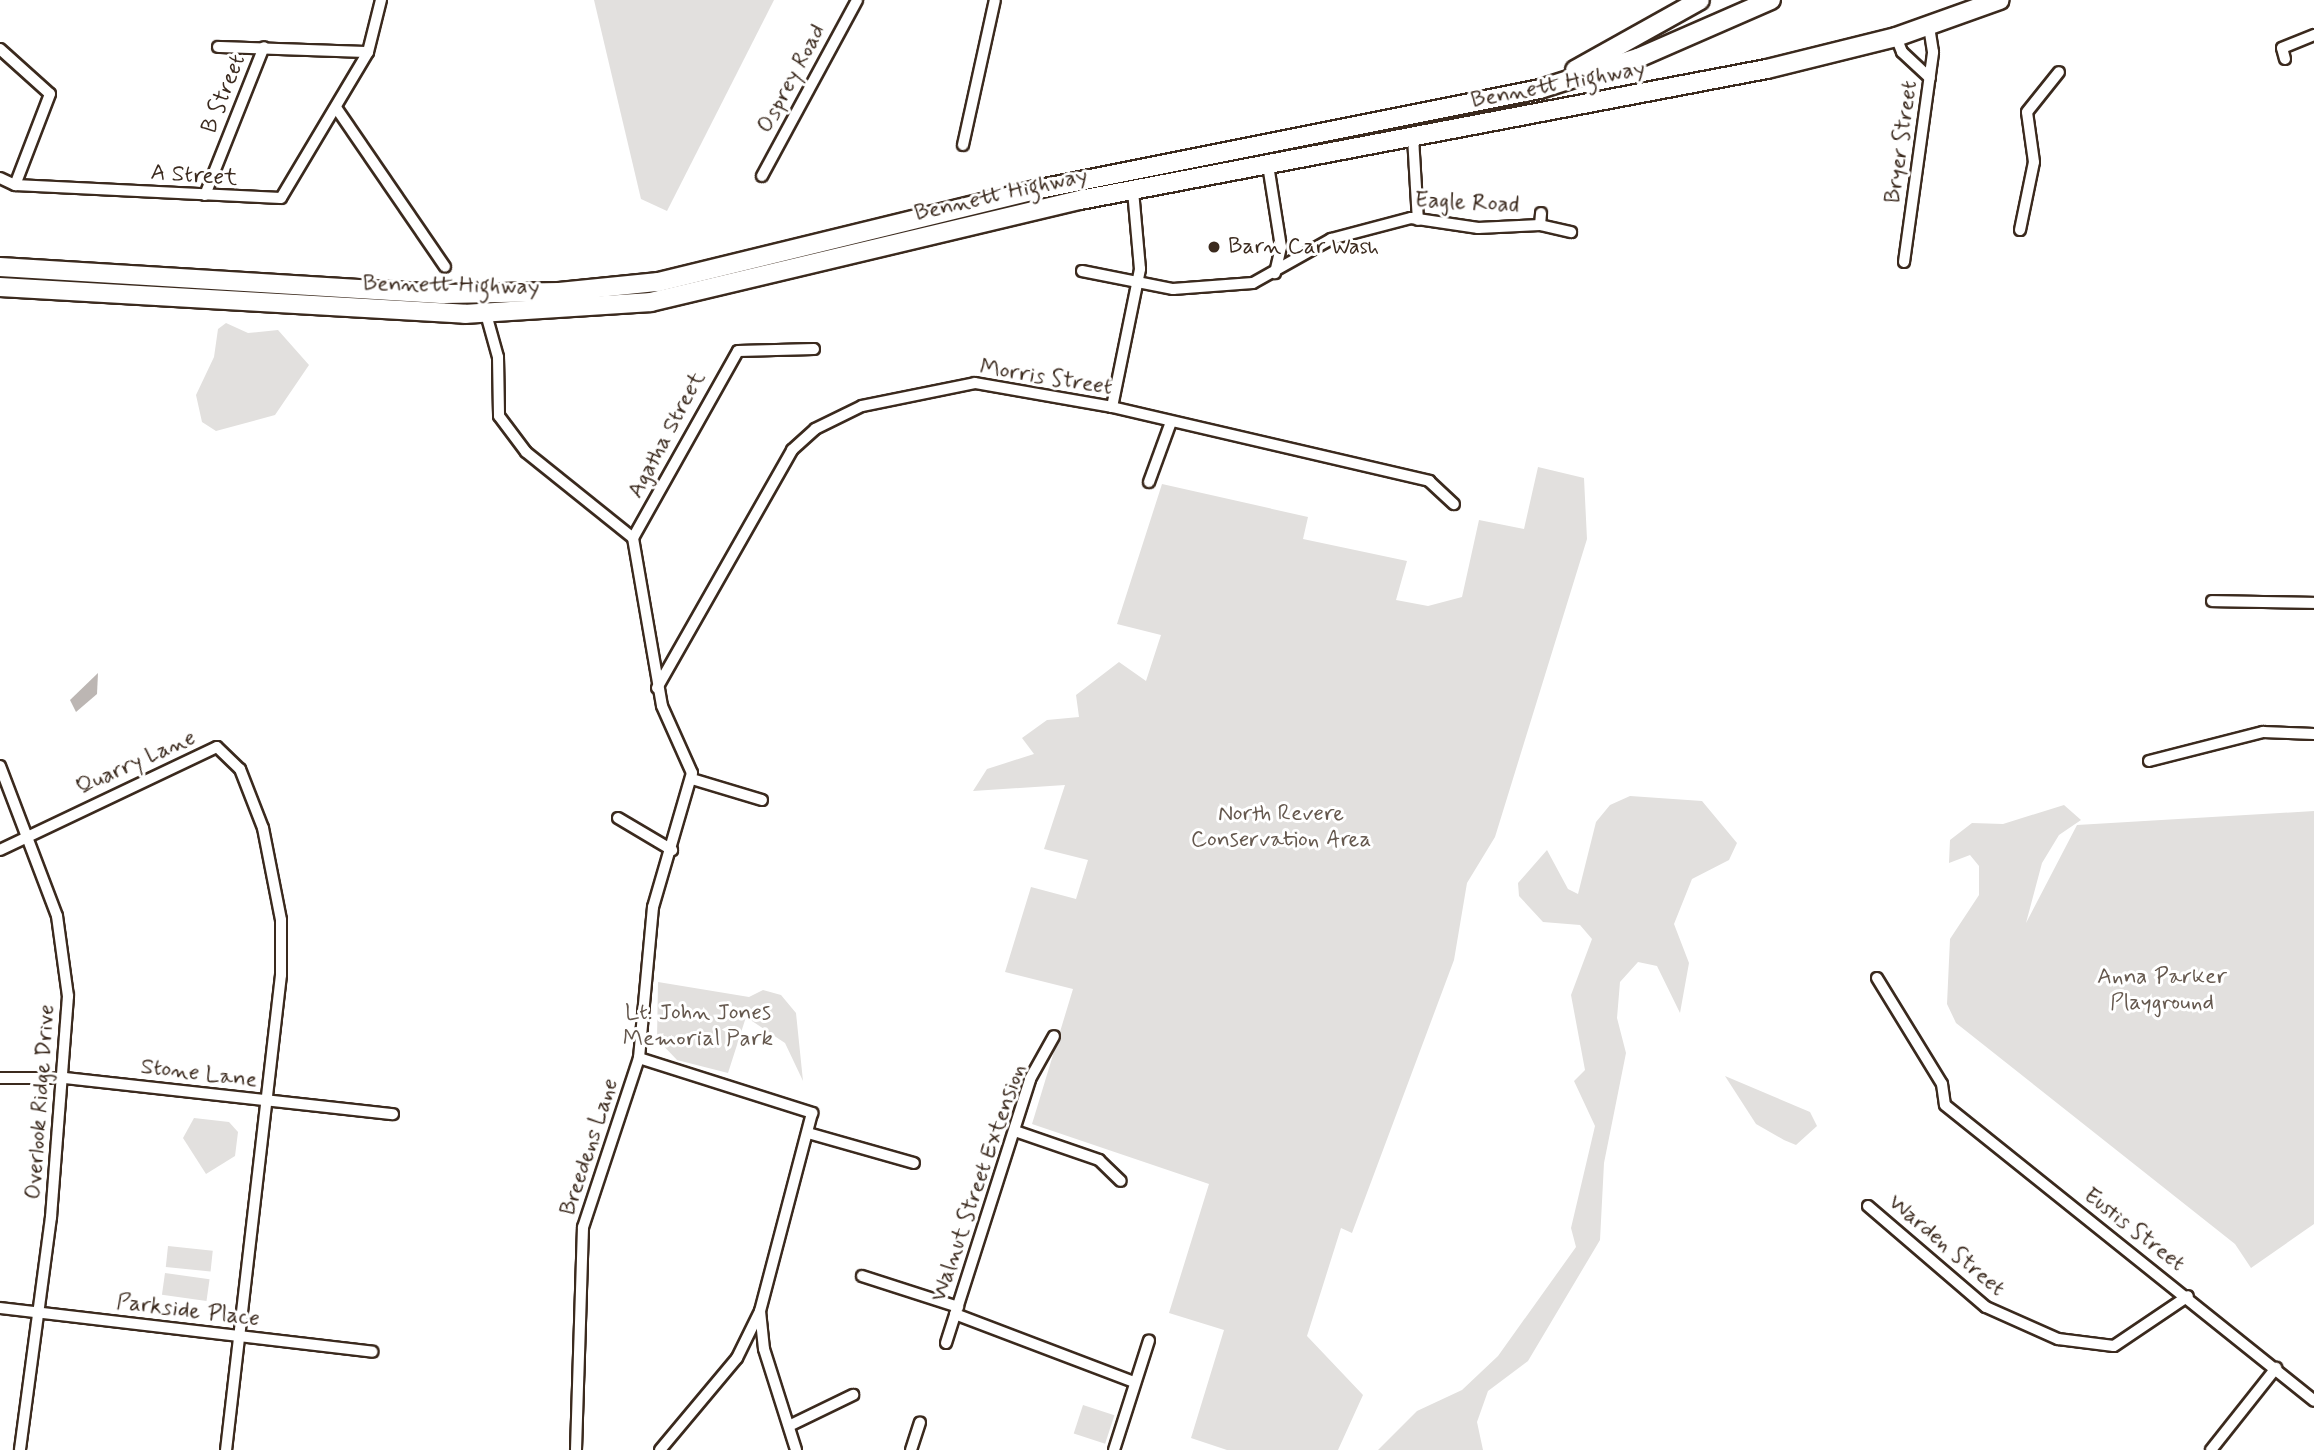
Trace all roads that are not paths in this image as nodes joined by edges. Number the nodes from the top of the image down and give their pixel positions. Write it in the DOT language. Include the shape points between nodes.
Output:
graph roads {
  1 [pos="380,0"];
  2 [pos="857,0"];
  3 [pos="995,0"];
  4 [pos="1700,0"];
  5 [pos="1771,0"];
  6 [pos="2000,0"];
  7 [pos="1929,26"];
  8 [pos="2314,35"];
  9 [pos="1896,37"];
  10 [pos="218,47"];
  11 [pos="264,47"];
  12 [pos="0,49"];
  13 [pos="368,52"];
  14 [pos="2284,54"];
  15 [pos="2059,72"];
  16 [pos="1930,78"];
  17 [pos="1540,89"];
  18 [pos="337,109"];
  19 [pos="1413,137"];
  20 [pos="963,145"];
  21 [pos="1268,165"];
  22 [pos="762,176"];
  23 [pos="0,178"];
  24 [pos="15,185"];
  25 [pos="1133,190"];
  26 [pos="205,195"];
  27 [pos="1541,213"];
  28 [pos="1418,220"];
  29 [pos="1541,225"];
  30 [pos="2020,230"];
  31 [pos="1571,232"];
  32 [pos="1904,262"];
  33 [pos="0,267"];
  34 [pos="445,267"];
  35 [pos="1082,271"];
  36 [pos="1275,273"];
  37 [pos="1138,283"];
  38 [pos="0,287"];
  39 [pos="486,314"];
  40 [pos="814,349"];
  41 [pos="1112,407"];
  42 [pos="1171,422"];
  43 [pos="1149,482"];
  44 [pos="1454,504"];
  45 [pos="633,538"];
  46 [pos="2212,601"];
  47 [pos="2314,603"];
  48 [pos="657,688"];
  49 [pos="2314,734"];
  50 [pos="2149,761"];
  51 [pos="0,766"];
  52 [pos="692,779"];
  53 [pos="762,800"];
  54 [pos="618,818"];
  55 [pos="30,832"];
  56 [pos="0,850"];
  57 [pos="672,850"];
  58 [pos="1877,978"];
  59 [pos="1054,1036"];
  60 [pos="639,1058"];
  61 [pos="0,1078"];
  62 [pos="65,1078"];
  63 [pos="270,1102"];
  64 [pos="393,1114"];
  65 [pos="1015,1131"];
  66 [pos="808,1133"];
  67 [pos="914,1163"];
  68 [pos="1121,1181"];
  69 [pos="1868,1206"];
  70 [pos="862,1276"];
  71 [pos="2188,1296"];
  72 [pos="0,1308"];
  73 [pos="956,1310"];
  74 [pos="38,1311"];
  75 [pos="760,1311"];
  76 [pos="239,1337"];
  77 [pos="1149,1340"];
  78 [pos="946,1343"];
  79 [pos="372,1352"];
  80 [pos="2276,1368"];
  81 [pos="1134,1382"];
  82 [pos="853,1395"];
  83 [pos="2314,1401"];
  84 [pos="920,1422"];
  85 [pos="793,1424"];
  86 [pos="20,1450"];
  87 [pos="226,1450"];
  88 [pos="576,1450"];
  89 [pos="660,1450"];
  90 [pos="796,1450"];
  91 [pos="911,1450"];
  92 [pos="1114,1450"];
  93 [pos="2211,1450"];
  1 -- 13 [label="street"];
  2 -- 22 [label="street, Osprey Road"];
  3 -- 20 [label="street"];
  4 -- 17 [label="highway"];
  5 -- 17 [label="highway, Bennett Highway" via="1638,58"];
  6 -- 7 [label="highway, Bennett Highway"];
  7 -- 9 [label="highway, Bennett Highway"];
  7 -- 16 [label="street, Bryer Street"];
  8 -- 14 [label="street"];
  9 -- 16 [label="street" via="1902,52"];
  9 -- 19 [label="highway, Bennett Highway" via="1744,74"];
  10 -- 11 [label="street, B Street"];
  11 -- 13 [label="street, B Street"];
  11 -- 26 [label="street, B Street"];
  12 -- 24 [label="street" via="50,94"];
  13 -- 18 [label="street"];
  15 -- 30 [label="street" via="2027,112 2034,162"];
  16 -- 32 [label="street, Bryer Street"];
  17 -- 33 [label="highway, Bennett Highway" via="1035,190 742,265 628,286 444,294"];
  18 -- 26 [label="street, A Street" via="281,198"];
  18 -- 34 [label="street"];
  19 -- 21 [label="highway, Bennett Highway"];
  19 -- 28 [label="street"];
  21 -- 25 [label="highway, Bennett Highway"];
  21 -- 36 [label="street" via="1281,247"];
  23 -- 24 [label="street, A Street"];
  24 -- 26 [label="street, A Street"];
  25 -- 37 [label="street"];
  25 -- 39 [label="highway, Bennett Highway" via="697,294 593,309"];
  27 -- 29 [label="street"];
  28 -- 29 [label="street, Eagle Road" via="1478,228"];
  28 -- 36 [label="street, Eagle Road" via="1359,229"];
  29 -- 31 [label="street, Eagle Road"];
  35 -- 37 [label="street, Eagle Road"];
  36 -- 37 [label="street, Eagle Road" via="1253,283 1185,290"];
  37 -- 41 [label="street"];
  38 -- 39 [label="highway, Bennett Highway"];
  39 -- 45 [label="street" via="498,357 499,416 526,452"];
  40 -- 45 [label="street, Agatha Street" via="738,351"];
  41 -- 42 [label="street, Morris Street"];
  41 -- 48 [label="street, Morris Street" via="971,383 862,406 815,429 792,450"];
  42 -- 43 [label="street"];
  42 -- 44 [label="street, Morris Street" via="1429,481"];
  45 -- 48 [label="street"];
  46 -- 47 [label="street"];
  48 -- 52 [label="street"];
  49 -- 50 [label="street" via="2263,732"];
  51 -- 55 [label="street, Overlook Ridge Drive"];
  52 -- 53 [label="street"];
  52 -- 57 [label="street, Breedens Lane"];
  54 -- 57 [label="street"];
  55 -- 56 [label="street, Quarry Lane"];
  55 -- 62 [label="street, Overlook Ridge Drive" via="57,915 68,996"];
  55 -- 63 [label="street, Quarry Lane" via="217,747 231,753 263,828 281,920"];
  57 -- 60 [label="street, Breedens Lane" via="648,936 649,983"];
  58 -- 71 [label="street, Eustis Street" via="1942,1084 1945,1105"];
  59 -- 65 [label="street, Walnut Street Extension" via="1030,1079"];
  60 -- 66 [label="street" via="813,1113"];
  60 -- 88 [label="street, Breedens Lane" via="583,1227"];
  61 -- 62 [label="street, Stone Lane"];
  62 -- 63 [label="street, Stone Lane"];
  62 -- 74 [label="street, Overlook Ridge Drive"];
  63 -- 64 [label="street, Stone Lane"];
  63 -- 76 [label="street, Quarry Lane"];
  65 -- 68 [label="street" via="1099,1160"];
  65 -- 73 [label="street, Walnut Street Extension"];
  66 -- 67 [label="street"];
  66 -- 75 [label="street"];
  69 -- 71 [label="street, Warden Street" via="1986,1307 2058,1339 2114,1346"];
  70 -- 73 [label="street"];
  71 -- 80 [label="street, Eustis Street"];
  72 -- 74 [label="street, Parkside Place"];
  73 -- 78 [label="street, Walnut Street Extension"];
  73 -- 81 [label="street"];
  74 -- 76 [label="street, Parkside Place"];
  74 -- 86 [label="street, Overlook Ridge Drive"];
  75 -- 85 [label="street" via="764,1349"];
  75 -- 89 [label="street" via="731,1367"];
  76 -- 79 [label="street, Parkside Place"];
  76 -- 87 [label="street, Quarry Lane"];
  77 -- 81 [label="street"];
  80 -- 83 [label="street, Eustis Street"];
  80 -- 93 [label="street"];
  81 -- 92 [label="street"];
  82 -- 85 [label="street"];
  84 -- 91 [label="street"];
  85 -- 90 [label="street"];
}
